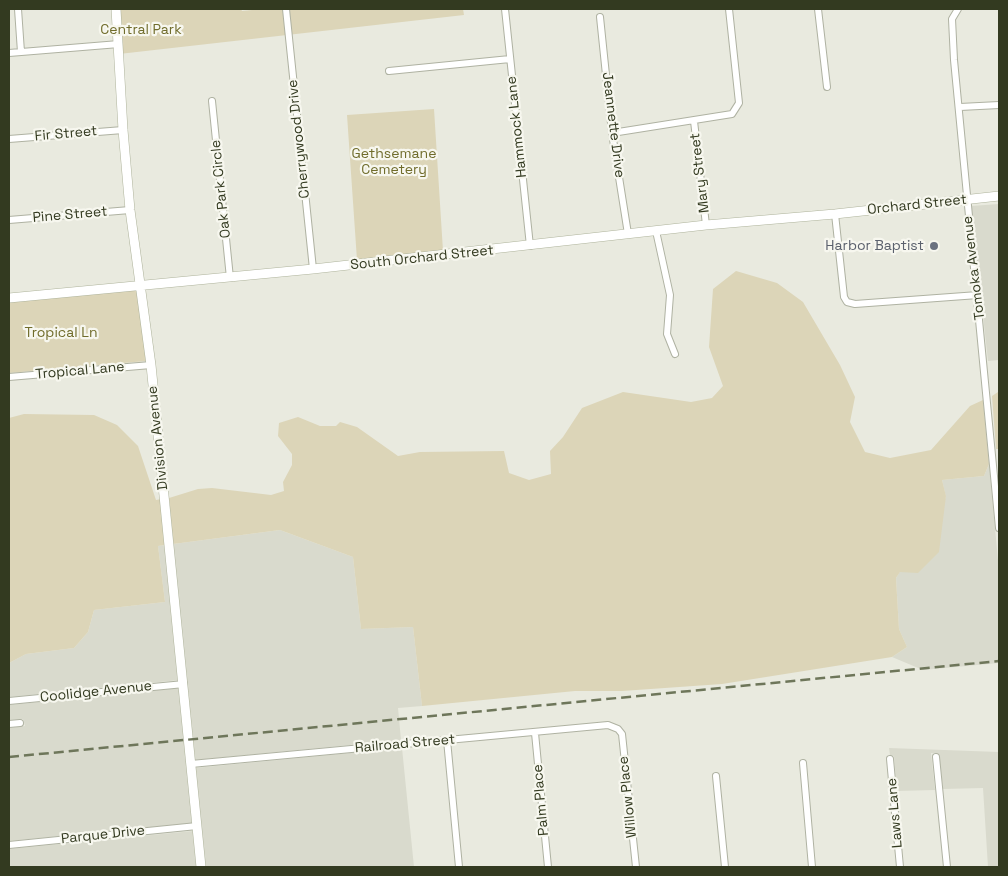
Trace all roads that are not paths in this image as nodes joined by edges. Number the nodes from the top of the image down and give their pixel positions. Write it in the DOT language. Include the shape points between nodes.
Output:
graph roads {
  1 [pos="18,9"];
  2 [pos="116,9"];
  3 [pos="286,9"];
  4 [pos="505,9"];
  5 [pos="729,9"];
  6 [pos="818,9"];
  7 [pos="958,9"];
  8 [pos="600,17"];
  9 [pos="119,44"];
  10 [pos="21,52"];
  11 [pos="9,53"];
  12 [pos="510,59"];
  13 [pos="389,71"];
  14 [pos="827,87"];
  15 [pos="212,101"];
  16 [pos="999,105"];
  17 [pos="960,106"];
  18 [pos="694,121"];
  19 [pos="123,130"];
  20 [pos="612,133"];
  21 [pos="9,139"];
  22 [pos="999,196"];
  23 [pos="966,200"];
  24 [pos="130,210"];
  25 [pos="835,214"];
  26 [pos="9,220"];
  27 [pos="706,225"];
  28 [pos="656,231"];
  29 [pos="628,234"];
  30 [pos="530,246"];
  31 [pos="313,269"];
  32 [pos="230,278"];
  33 [pos="141,286"];
  34 [pos="978,295"];
  35 [pos="9,298"];
  36 [pos="676,354"];
  37 [pos="151,364"];
  38 [pos="9,377"];
  39 [pos="999,528"];
  40 [pos="184,684"];
  41 [pos="9,701"];
  42 [pos="20,723"];
  43 [pos="9,724"];
  44 [pos="618,728"];
  45 [pos="535,733"];
  46 [pos="447,740"];
  47 [pos="936,757"];
  48 [pos="890,759"];
  49 [pos="803,763"];
  50 [pos="191,764"];
  51 [pos="716,776"];
  52 [pos="197,826"];
  53 [pos="9,845"];
  54 [pos="201,867"];
  55 [pos="459,867"];
  56 [pos="548,867"];
  57 [pos="636,867"];
  58 [pos="725,867"];
  59 [pos="812,867"];
  60 [pos="900,867"];
  61 [pos="947,867"];
  1 -- 10 [label="street"];
  2 -- 9 [label="street, Division Avenue"];
  3 -- 31 [label="street, Cherrywood Drive"];
  4 -- 12 [label="street, Hammock Lane"];
  5 -- 18 [label="street" via="737,106 732,114"];
  6 -- 14 [label="street"];
  7 -- 17 [label="street, Tomoka Avenue" via="952,19"];
  8 -- 20 [label="street, Jeannette Drive"];
  9 -- 10 [label="street"];
  9 -- 19 [label="street, Division Avenue"];
  10 -- 11 [label="street"];
  12 -- 13 [label="street"];
  12 -- 30 [label="street, Hammock Lane"];
  15 -- 32 [label="street, Oak Park Circle"];
  16 -- 17 [label="street"];
  17 -- 23 [label="street, Tomoka Avenue"];
  18 -- 20 [label="street"];
  18 -- 27 [label="street, Mary Street"];
  19 -- 21 [label="street, Fir Street"];
  19 -- 24 [label="street, Division Avenue"];
  20 -- 29 [label="street, Jeannette Drive"];
  22 -- 23 [label="street, Orchard Street"];
  23 -- 25 [label="street, Orchard Street"];
  23 -- 34 [label="street, Tomoka Avenue"];
  24 -- 26 [label="street, Pine Street"];
  24 -- 33 [label="street, Division Avenue"];
  25 -- 27 [label="street, South Orchard Street"];
  25 -- 34 [label="street" via="847,302"];
  27 -- 28 [label="street, South Orchard Street"];
  28 -- 29 [label="street, South Orchard Street"];
  28 -- 36 [label="street" via="670,295 667,334"];
  29 -- 30 [label="street, South Orchard Street"];
  30 -- 31 [label="street, South Orchard Street"];
  31 -- 32 [label="street, South Orchard Street"];
  32 -- 33 [label="street, South Orchard Street"];
  33 -- 35 [label="street, South Orchard Street"];
  33 -- 37 [label="street, Division Avenue"];
  34 -- 39 [label="street, Tomoka Avenue"];
  37 -- 38 [label="street, Tropical Lane"];
  37 -- 40 [label="street, Division Avenue"];
  40 -- 41 [label="street, Coolidge Avenue"];
  40 -- 50 [label="street, Division Avenue"];
  42 -- 43 [label="street"];
  44 -- 45 [label="street, Railroad Street" via="608,725"];
  44 -- 57 [label="street, Willow Place" via="622,734"];
  45 -- 46 [label="street, Railroad Street"];
  45 -- 56 [label="street, Palm Place"];
  46 -- 50 [label="street, Railroad Street"];
  46 -- 55 [label="street"];
  47 -- 61 [label="street"];
  48 -- 60 [label="street, Laws Lane"];
  49 -- 59 [label="street"];
  50 -- 52 [label="street, Division Avenue"];
  51 -- 58 [label="street"];
  52 -- 53 [label="street, Parque Drive"];
  52 -- 54 [label="street, Division Avenue"];
}
